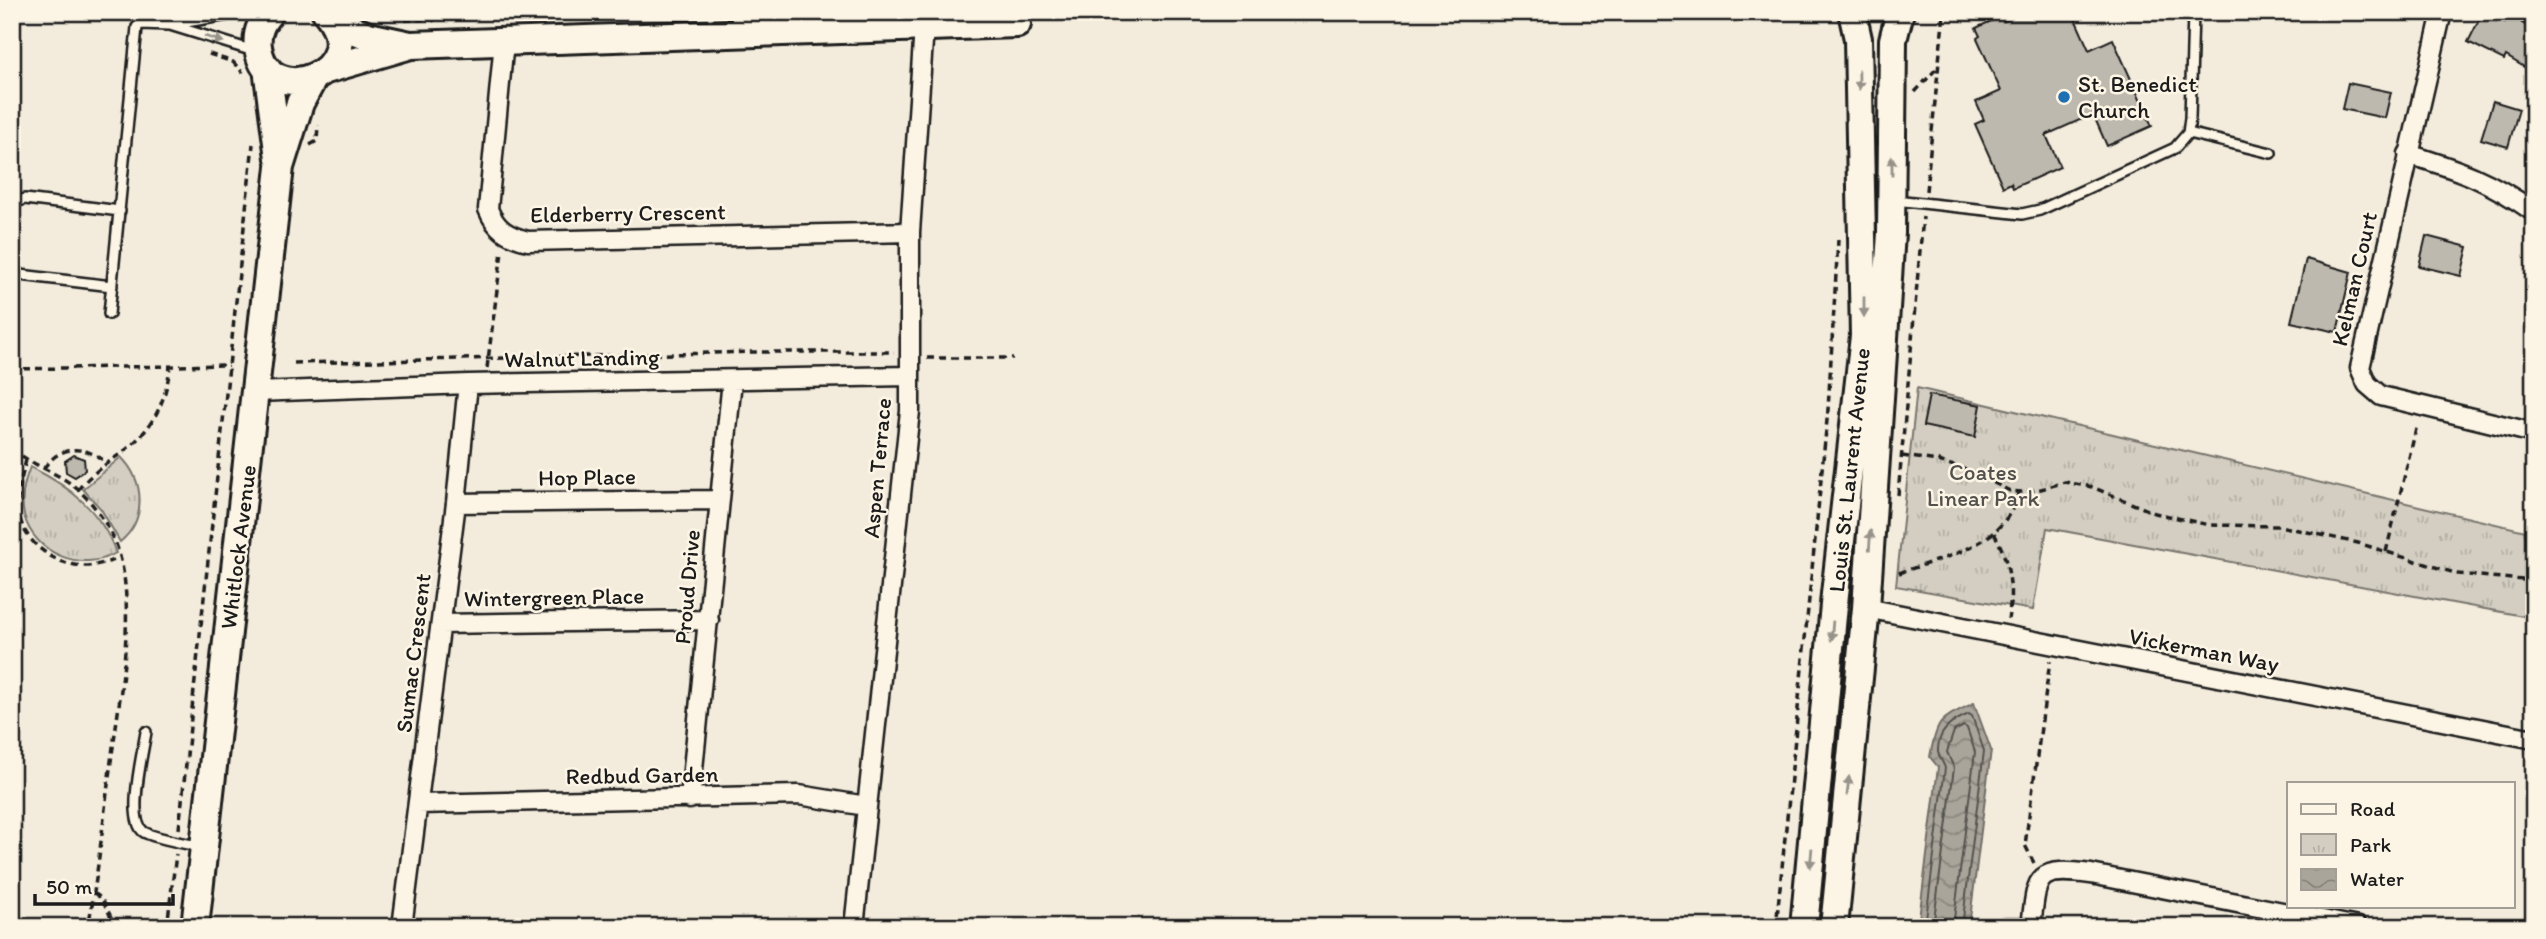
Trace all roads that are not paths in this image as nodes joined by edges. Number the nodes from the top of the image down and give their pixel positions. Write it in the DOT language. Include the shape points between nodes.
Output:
graph roads {
  1 [pos="141,12"];
  2 [pos="246,12"];
  3 [pos="270,12"];
  4 [pos="1852,12"];
  5 [pos="1900,12"];
  6 [pos="2193,12"];
  7 [pos="2442,12"];
  8 [pos="330,17"];
  9 [pos="925,20"];
  10 [pos="741,22"];
  11 [pos="141,24"];
  12 [pos="1017,24"];
  13 [pos="168,25"];
  14 [pos="504,41"];
  15 [pos="411,45"];
  16 [pos="257,66"];
  17 [pos="319,75"];
  18 [pos="2188,133"];
  19 [pos="2271,153"];
  20 [pos="2408,154"];
  21 [pos="280,167"];
  22 [pos="1892,200"];
  23 [pos="12,203"];
  24 [pos="120,211"];
  25 [pos="2534,212"];
  26 [pos="910,232"];
  27 [pos="12,274"];
  28 [pos="112,286"];
  29 [pos="109,314"];
  30 [pos="909,376"];
  31 [pos="732,380"];
  32 [pos="468,384"];
  33 [pos="256,391"];
  34 [pos="2534,433"];
  35 [pos="719,500"];
  36 [pos="456,503"];
  37 [pos="1866,608"];
  38 [pos="709,620"];
  39 [pos="441,624"];
  40 [pos="146,732"];
  41 [pos="2534,739"];
  42 [pos="690,799"];
  43 [pos="418,804"];
  44 [pos="866,806"];
  45 [pos="204,847"];
  46 [pos="195,927"];
  47 [pos="402,927"];
  48 [pos="854,927"];
  49 [pos="1804,927"];
  50 [pos="1834,927"];
  51 [pos="2031,927"];
  52 [pos="2358,927"];
  1 -- 11 [label="lane"];
  2 -- 13 [label="lane"];
  3 -- 16 [label="street, Whitlock Avenue" via="258,34"];
  4 -- 49 [label="street, Louis St. Laurent Avenue, one-way" via="1858,39 1864,336"];
  22 -- 5 [label="street, Louis St. Laurent Avenue, one-way" via="1893,40"];
  6 -- 18 [label="lane"];
  7 -- 20 [label="street, Kelman Court"];
  8 -- 15 [label="street" via="368,36"];
  8 -- 17 [label="street, Whitlock Avenue" via="338,47 334,60"];
  9 -- 10 [label="street"];
  9 -- 12 [label="street"];
  9 -- 26 [label="street, Aspen Terrace"];
  10 -- 14 [label="street"];
  11 -- 13 [label="lane"];
  11 -- 24 [label="lane" via="135,34"];
  13 -- 16 [label="lane, one-way"];
  14 -- 15 [label="street"];
  14 -- 26 [label="street, Elderberry Crescent" via="488,209 492,220 509,236 528,241"];
  15 -- 17 [label="street"];
  16 -- 17 [label="street" via="288,81"];
  16 -- 21 [label="street, Whitlock Avenue"];
  17 -- 21 [label="street, Whitlock Avenue" via="300,103"];
  18 -- 19 [label="lane"];
  18 -- 22 [label="lane" via="2167,153 2032,212 2013,215"];
  20 -- 25 [label="street" via="2480,178"];
  20 -- 34 [label="street, Kelman Court" via="2360,359 2363,377 2381,396"];
  21 -- 33 [label="street, Whitlock Avenue"];
  37 -- 22 [label="street, Louis St. Laurent Avenue, one-way"];
  23 -- 24 [label="lane" via="24,199"];
  24 -- 28 [label="lane"];
  26 -- 30 [label="street, Aspen Terrace"];
  27 -- 28 [label="lane"];
  28 -- 29 [label="lane"];
  30 -- 31 [label="street, Walnut Landing"];
  30 -- 44 [label="street, Aspen Terrace" via="910,411"];
  31 -- 32 [label="street, Walnut Landing"];
  31 -- 35 [label="street, Proud Drive"];
  32 -- 33 [label="street, Walnut Landing"];
  32 -- 36 [label="street, Sumac Crescent"];
  33 -- 45 [label="street, Whitlock Avenue"];
  35 -- 36 [label="street, Hop Place"];
  35 -- 38 [label="street, Proud Drive"];
  36 -- 39 [label="street, Sumac Crescent"];
  37 -- 41 [label="street, Vickerman Way"];
  50 -- 37 [label="street, Louis St. Laurent Avenue, one-way"];
  38 -- 39 [label="street, Wintergreen Place"];
  38 -- 42 [label="street, Proud Drive"];
  39 -- 43 [label="street, Sumac Crescent"];
  40 -- 45 [label="lane" via="136,822 145,833"];
  42 -- 43 [label="street, Redbud Garden"];
  42 -- 44 [label="street, Redbud Garden" via="799,795"];
  43 -- 47 [label="street, Sumac Crescent"];
  44 -- 48 [label="street, Aspen Terrace"];
  45 -- 46 [label="street, Whitlock Avenue"];
  51 -- 52 [label="street" via="2035,888 2041,878 2062,870"];
}
